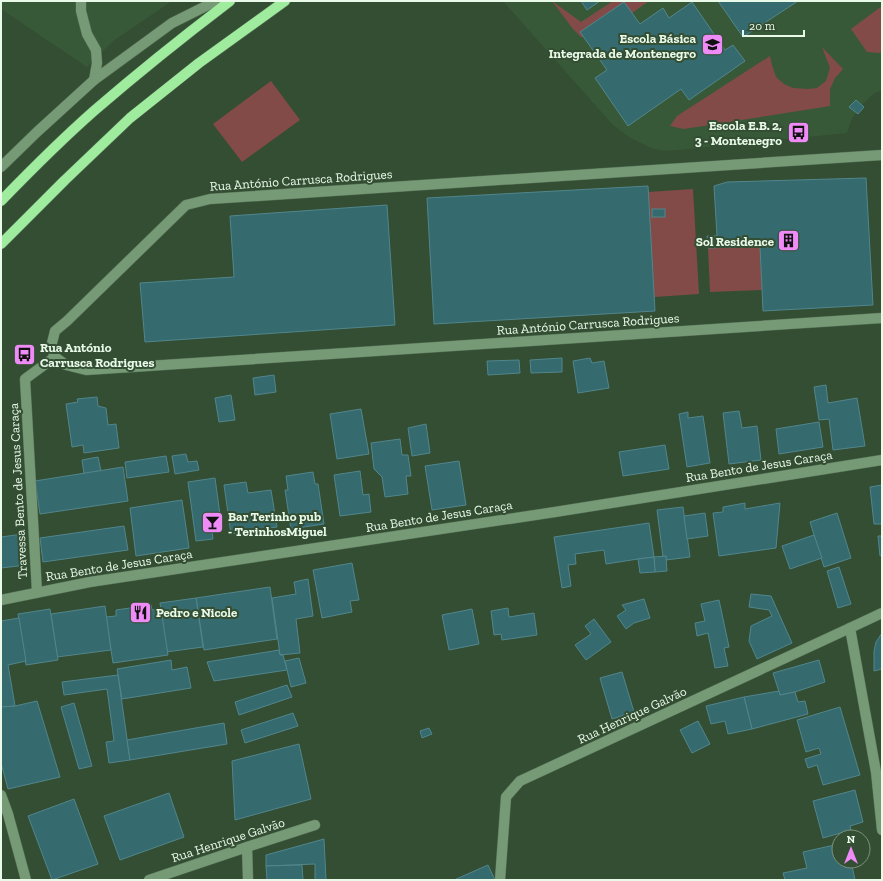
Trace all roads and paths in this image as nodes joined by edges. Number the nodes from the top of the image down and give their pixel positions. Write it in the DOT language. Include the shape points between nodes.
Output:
graph roads {
  1 [pos="81,1"];
  2 [pos="216,1"];
  3 [pos="230,1"];
  4 [pos="285,1"];
  5 [pos="94,80"];
  6 [pos="882,154"];
  7 [pos="1,167"];
  8 [pos="1,202"];
  9 [pos="1,244"];
  10 [pos="882,318"];
  11 [pos="55,357"];
  12 [pos="882,460"];
  13 [pos="37,592"];
  14 [pos="1,600"];
  15 [pos="882,613"];
  16 [pos="850,628"];
  17 [pos="1,795"];
  18 [pos="315,825"];
  19 [pos="882,830"];
  20 [pos="247,847"];
  21 [pos="26,880"];
  22 [pos="149,880"];
  23 [pos="248,880"];
  24 [pos="500,880"];
  1 -- 5 [label="street" via="87,34 96,50"];
  2 -- 5 [label="street" via="172,23"];
  3 -- 8 [label="main road" via="94,111"];
  4 -- 9 [label="main road" via="199,63 130,118"];
  5 -- 7 [label="street"];
  6 -- 11 [label="street, Rua António Carrusca Rodrigues" via="210,199 186,205 55,331 51,347"];
  10 -- 11 [label="street, Rua António Carrusca Rodrigues" via="86,370 66,365"];
  11 -- 13 [label="street, Travessa Bento de Jesus Caraça" via="25,378"];
  12 -- 13 [label="street, Rua Bento de Jesus Caraça"];
  13 -- 14 [label="street, Rua Bento de Jesus Caraça"];
  15 -- 16 [label="street, Rua Henrique Galvão"];
  16 -- 19 [label="street" via="876,772"];
  16 -- 24 [label="street, Rua Henrique Galvão" via="520,781 506,797"];
  17 -- 21 [label="street"];
  18 -- 20 [label="street, Rua Henrique Galvão"];
  20 -- 22 [label="street, Rua Henrique Galvão"];
  20 -- 23 [label="street"];
}
